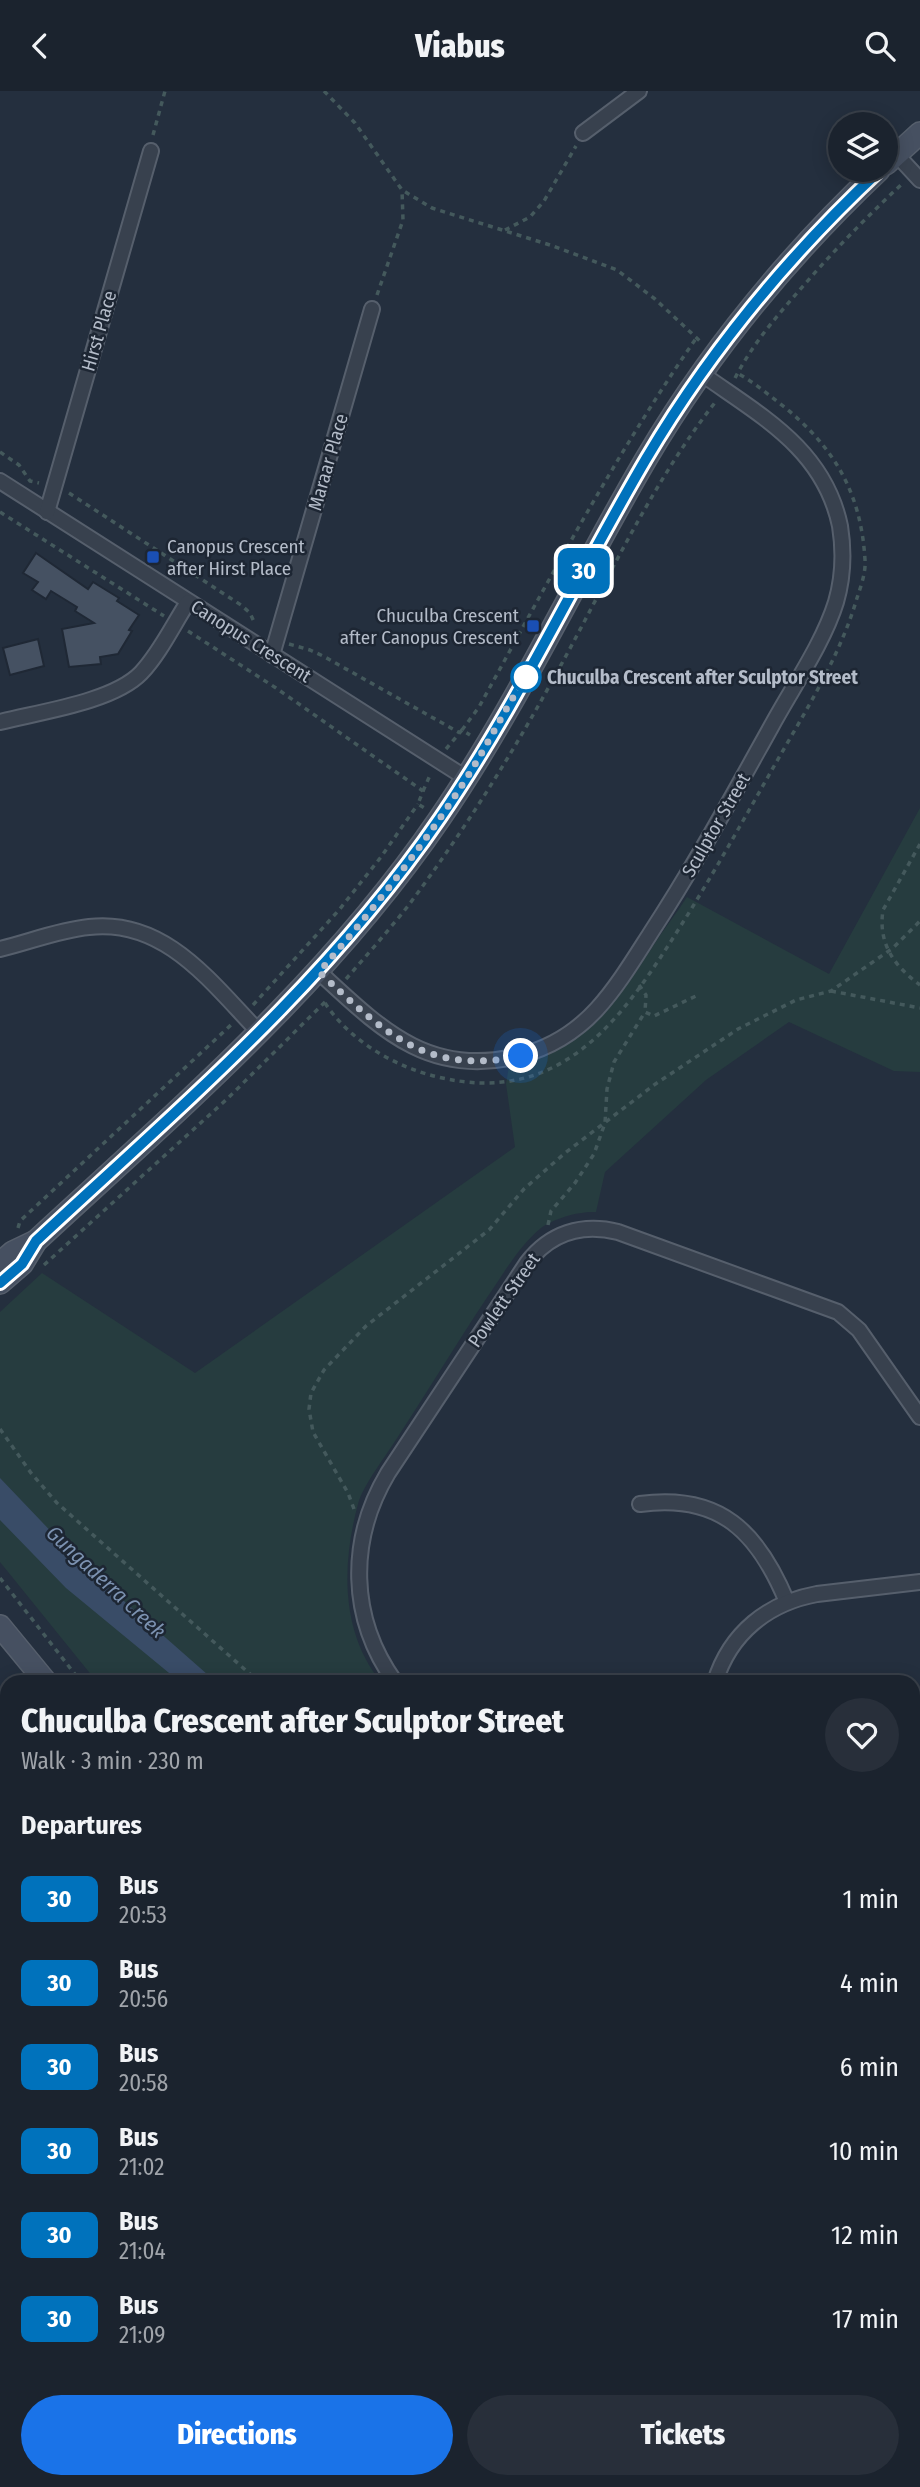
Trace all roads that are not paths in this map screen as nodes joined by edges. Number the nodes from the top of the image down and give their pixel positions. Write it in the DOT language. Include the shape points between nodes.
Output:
graph roads {
  1 [pos="639,91"];
  2 [pos="583,132"];
  3 [pos="920,133"];
  4 [pos="151,151"];
  5 [pos="898,153"];
  6 [pos="898,164"];
  7 [pos="920,180"];
  8 [pos="868,182"];
  9 [pos="372,309"];
  10 [pos="702,374"];
  11 [pos="0,481"];
  12 [pos="47,512"];
  13 [pos="188,601"];
  14 [pos="272,655"];
  15 [pos="0,722"];
  16 [pos="466,778"];
  17 [pos="0,949"];
  18 [pos="319,972"];
  19 [pos="260,1033"];
  20 [pos="27,1236"];
  21 [pos="0,1263"];
  22 [pos="0,1283"];
  23 [pos="920,1417"];
  24 [pos="640,1504"];
  25 [pos="920,1582"];
  26 [pos="786,1602"];
  27 [pos="0,1626"];
  28 [pos="40,1675"];
  29 [pos="391,1675"];
  30 [pos="718,1675"];
  1 -- 2 [label="street"];
  3 -- 5 [label="street"];
  4 -- 12 [label="street, Hirst Place"];
  6 -- 7 [label="street"];
  8 -- 10 [label="street" via="793,259"];
  9 -- 14 [label="street, Maraar Place"];
  10 -- 16 [label="street" via="646,460"];
  10 -- 18 [label="street, Sculptor Street" via="782,431 813,463 836,512 842,547 831,617 675,895 596,1009 554,1042 521,1056 468,1061 433,1055 401,1041 372,1020"];
  11 -- 12 [label="street, Canopus Crescent"];
  12 -- 13 [label="street, Canopus Crescent"];
  13 -- 14 [label="street, Canopus Crescent"];
  13 -- 15 [label="street" via="143,671 125,687"];
  14 -- 16 [label="street, Canopus Crescent"];
  16 -- 18 [label="street" via="382,898"];
  17 -- 19 [label="street" via="89,927 141,932 171,946"];
  18 -- 19 [label="street"];
  19 -- 20 [label="street"];
  20 -- 21 [label="street"];
  20 -- 22 [label="street" via="22,1264"];
  23 -- 29 [label="street, Powlett Street" via="859,1330 838,1312 618,1232 573,1230 542,1246 527,1263 378,1489 364,1526 358,1561 362,1608 377,1653"];
  24 -- 26 [label="street" via="685,1503 728,1520 762,1551"];
  25 -- 26 [label="street"];
  26 -- 30 [label="street" via="739,1636"];
  27 -- 28 [label="street"];
}
